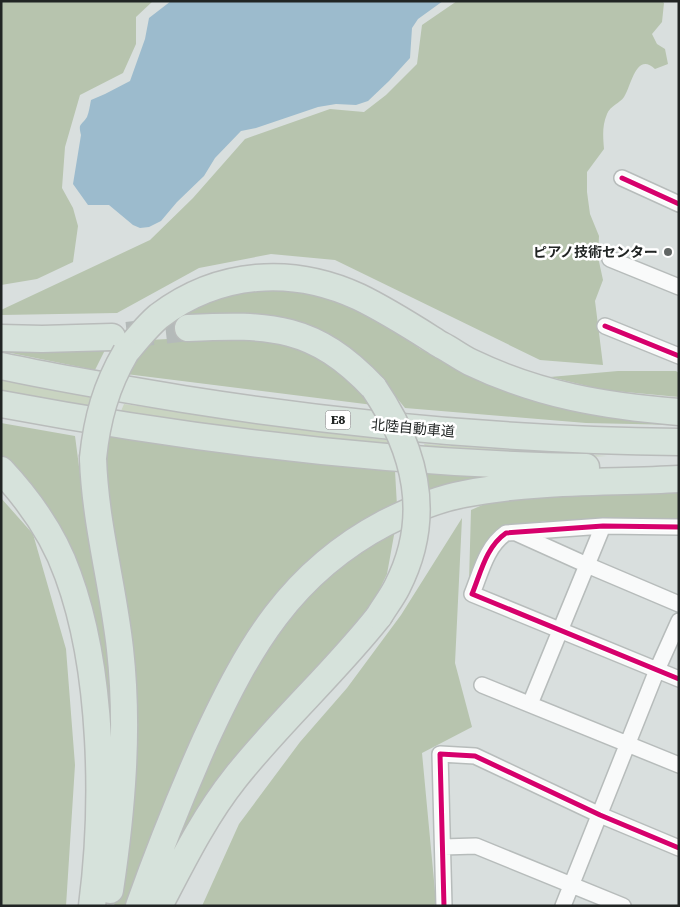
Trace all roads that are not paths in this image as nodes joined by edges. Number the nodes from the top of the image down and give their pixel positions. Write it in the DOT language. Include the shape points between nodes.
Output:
graph roads {
  1 [pos="622,178"];
  2 [pos="679,204"];
  3 [pos="610,259"];
  4 [pos="679,287"];
  5 [pos="605,326"];
  6 [pos="188,328"];
  7 [pos="1,338"];
  8 [pos="119,345"];
  9 [pos="679,356"];
  10 [pos="1,366"];
  11 [pos="1,404"];
  12 [pos="679,412"];
  13 [pos="679,442"];
  14 [pos="679,468"];
  15 [pos="1,470"];
  16 [pos="679,479"];
  17 [pos="603,526"];
  18 [pos="679,528"];
  19 [pos="515,532"];
  20 [pos="587,566"];
  21 [pos="679,604"];
  22 [pos="679,621"];
  23 [pos="560,630"];
  24 [pos="657,670"];
  25 [pos="679,679"];
  26 [pos="482,685"];
  27 [pos="530,704"];
  28 [pos="629,744"];
  29 [pos="679,764"];
  30 [pos="600,815"];
  31 [pos="443,847"];
  32 [pos="679,848"];
  33 [pos="572,884"];
  34 [pos="92,906"];
  35 [pos="107,906"];
  36 [pos="139,906"];
  37 [pos="159,906"];
  38 [pos="444,906"];
  39 [pos="562,906"];
  40 [pos="623,906"];
  1 -- 2 [label="street"];
  3 -- 4 [label="street"];
  5 -- 9 [label="street"];
  6 -- 37 [label="highway, bridge" via="258,327 297,335 331,350 359,372 374,388 403,438 411,462 415,531 398,587 379,616 234,779 194,838"];
  7 -- 8 [label="highway"];
  8 -- 12 [label="highway" via="139,336 158,317 203,291 256,278 283,276 334,286 388,312 469,362 543,390 585,401"];
  8 -- 35 [label="highway, bridge" via="115,371 100,412 93,458 98,519 115,611 123,687 122,792"];
  10 -- 13 [label="highway, 北陸自動車道 / E8" via="251,410 362,423 487,435"];
  11 -- 14 [label="highway" via="181,434 308,450 562,467"];
  15 -- 34 [label="highway" via="35,510 53,541 68,574 87,644 99,786"];
  16 -- 36 [label="highway" via="542,485 463,494 432,503 369,531 324,563 278,611 223,703 178,803"];
  17 -- 18 [label="street"];
  17 -- 19 [label="street"];
  17 -- 20 [label="street"];
  19 -- 20 [label="street"];
  19 -- 23 [label="street" via="497,539 472,594"];
  20 -- 21 [label="street"];
  20 -- 23 [label="street"];
  22 -- 24 [label="street"];
  23 -- 24 [label="street"];
  23 -- 27 [label="street"];
  24 -- 25 [label="street"];
  24 -- 28 [label="street"];
  26 -- 27 [label="street"];
  27 -- 28 [label="street"];
  28 -- 29 [label="street"];
  28 -- 30 [label="street"];
  30 -- 31 [label="street" via="475,756 440,754"];
  30 -- 32 [label="street"];
  30 -- 33 [label="street"];
  31 -- 33 [label="street" via="476,846"];
  31 -- 38 [label="street"];
  33 -- 39 [label="street"];
  33 -- 40 [label="street"];
}
